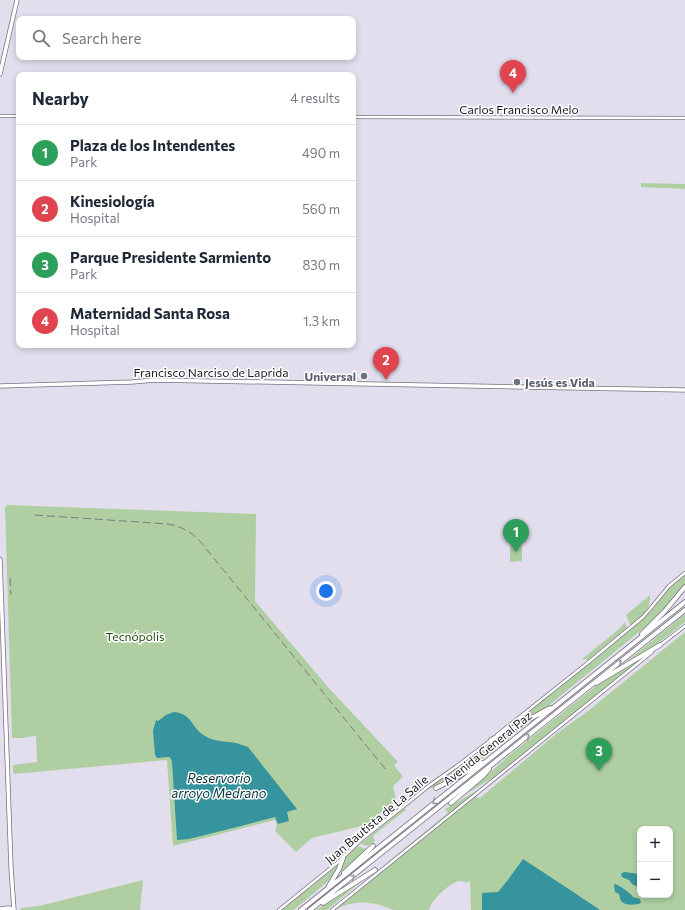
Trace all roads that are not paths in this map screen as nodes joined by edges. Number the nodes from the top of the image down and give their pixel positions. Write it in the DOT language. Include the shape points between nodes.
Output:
graph roads {
  1 [pos="17,0"];
  2 [pos="0,74"];
  3 [pos="0,116"];
  4 [pos="16,116"];
  5 [pos="356,117"];
  6 [pos="685,118"];
  7 [pos="0,386"];
  8 [pos="685,390"];
  9 [pos="0,559"];
  10 [pos="685,573"];
  11 [pos="685,587"];
  12 [pos="685,602"];
  13 [pos="685,610"];
  14 [pos="685,626"];
  15 [pos="660,645"];
  16 [pos="628,648"];
  17 [pos="589,686"];
  18 [pos="564,699"];
  19 [pos="491,740"];
  20 [pos="491,758"];
  21 [pos="496,761"];
  22 [pos="436,788"];
  23 [pos="451,803"];
  24 [pos="373,846"];
  25 [pos="343,858"];
  26 [pos="375,870"];
  27 [pos="328,888"];
  28 [pos="0,909"];
  29 [pos="13,910"];
  30 [pos="279,910"];
  31 [pos="301,910"];
  32 [pos="310,910"];
  33 [pos="332,910"];
  1 -- 2 [label="main road"];
  3 -- 4 [label="street"];
  5 -- 6 [label="street, Carlos Francisco Melo"];
  7 -- 8 [label="main road, Francisco Narciso de Laprida" via="155,380"];
  9 -- 29 [label="main road"];
  10 -- 19 [label="street, Juan Bautista de La Salle" via="668,586 643,616"];
  11 -- 16 [label="highway" via="665,612"];
  12 -- 16 [label="highway, Avenida General Paz"];
  17 -- 13 [label="highway, Avenida General Paz, one-way"];
  14 -- 15 [label="street"];
  15 -- 17 [label="highway"];
  15 -- 33 [label="street"];
  16 -- 18 [label="highway, Avenida General Paz"];
  21 -- 17 [label="highway, Avenida General Paz, one-way"];
  18 -- 19 [label="highway"];
  18 -- 20 [label="highway, Avenida General Paz"];
  19 -- 25 [label="street, Juan Bautista de La Salle" via="362,839"];
  20 -- 22 [label="highway"];
  20 -- 27 [label="highway, Avenida General Paz, one-way"];
  21 -- 23 [label="highway" via="483,776"];
  32 -- 21 [label="highway, Avenida General Paz, one-way"];
  24 -- 27 [label="highway"];
  25 -- 27 [label="highway"];
  25 -- 30 [label="street, Juan Bautista de La Salle"];
  26 -- 32 [label="highway"];
  27 -- 31 [label="highway, Avenida General Paz"];
  28 -- 29 [label="main road"];
}
